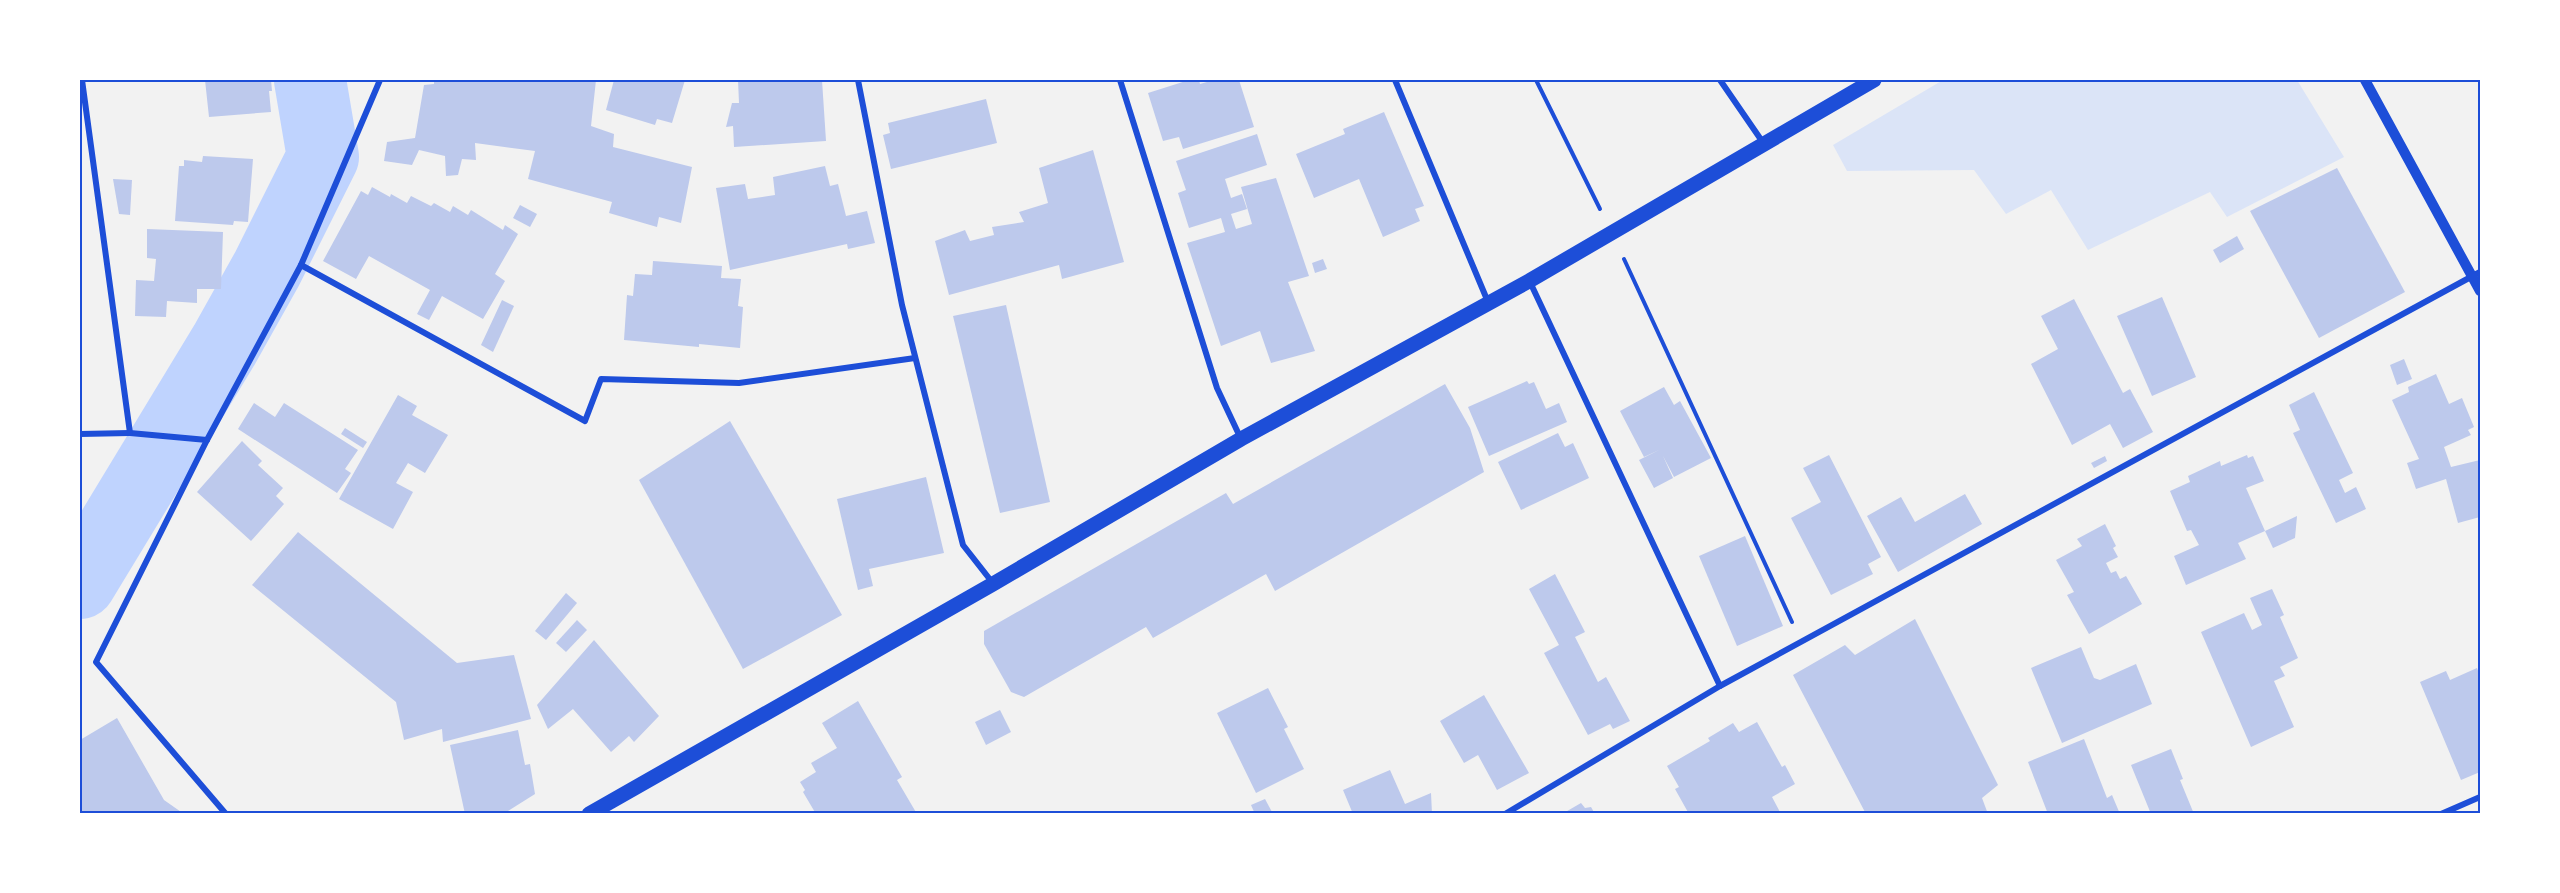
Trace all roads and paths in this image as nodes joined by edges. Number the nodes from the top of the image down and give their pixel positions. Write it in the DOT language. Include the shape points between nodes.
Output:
graph roads {
  1 [pos="82,80"];
  2 [pos="380,80"];
  3 [pos="858,80"];
  4 [pos="1120,80"];
  5 [pos="1395,80"];
  6 [pos="1536,80"];
  7 [pos="1720,80"];
  8 [pos="1874,80"];
  9 [pos="2365,80"];
  10 [pos="1764,145"];
  11 [pos="1612,233"];
  12 [pos="301,265"];
  13 [pos="2477,274"];
  14 [pos="1529,281"];
  15 [pos="2481,291"];
  16 [pos="1488,303"];
  17 [pos="915,358"];
  18 [pos="80,434"];
  19 [pos="130,434"];
  20 [pos="1241,439"];
  21 [pos="207,440"];
  22 [pos="993,584"];
  23 [pos="1802,642"];
  24 [pos="1720,686"];
  25 [pos="2481,797"];
  26 [pos="226,813"];
  27 [pos="589,813"];
  28 [pos="1505,813"];
  29 [pos="2441,813"];
  1 -- 19 [label="street"];
  2 -- 12 [label="street"];
  3 -- 17 [label="street"];
  4 -- 20 [label="street" via="1217,388"];
  5 -- 16 [label="street"];
  6 -- 11 [label="path"];
  7 -- 10 [label="street"];
  8 -- 10 [label="main road"];
  9 -- 13 [label="street"];
  10 -- 11 [label="main road"];
  11 -- 14 [label="main road"];
  11 -- 23 [label="path"];
  12 -- 17 [label="street" via="585,421 602,379 739,384"];
  12 -- 21 [label="street"];
  13 -- 15 [label="street"];
  13 -- 23 [label="street"];
  14 -- 16 [label="main road"];
  14 -- 24 [label="street"];
  16 -- 20 [label="main road"];
  17 -- 22 [label="street" via="963,545"];
  18 -- 19 [label="street"];
  19 -- 21 [label="street"];
  20 -- 22 [label="main road"];
  21 -- 26 [label="street" via="96,662"];
  22 -- 27 [label="main road"];
  23 -- 24 [label="street"];
  24 -- 28 [label="street"];
  25 -- 29 [label="street"];
}
